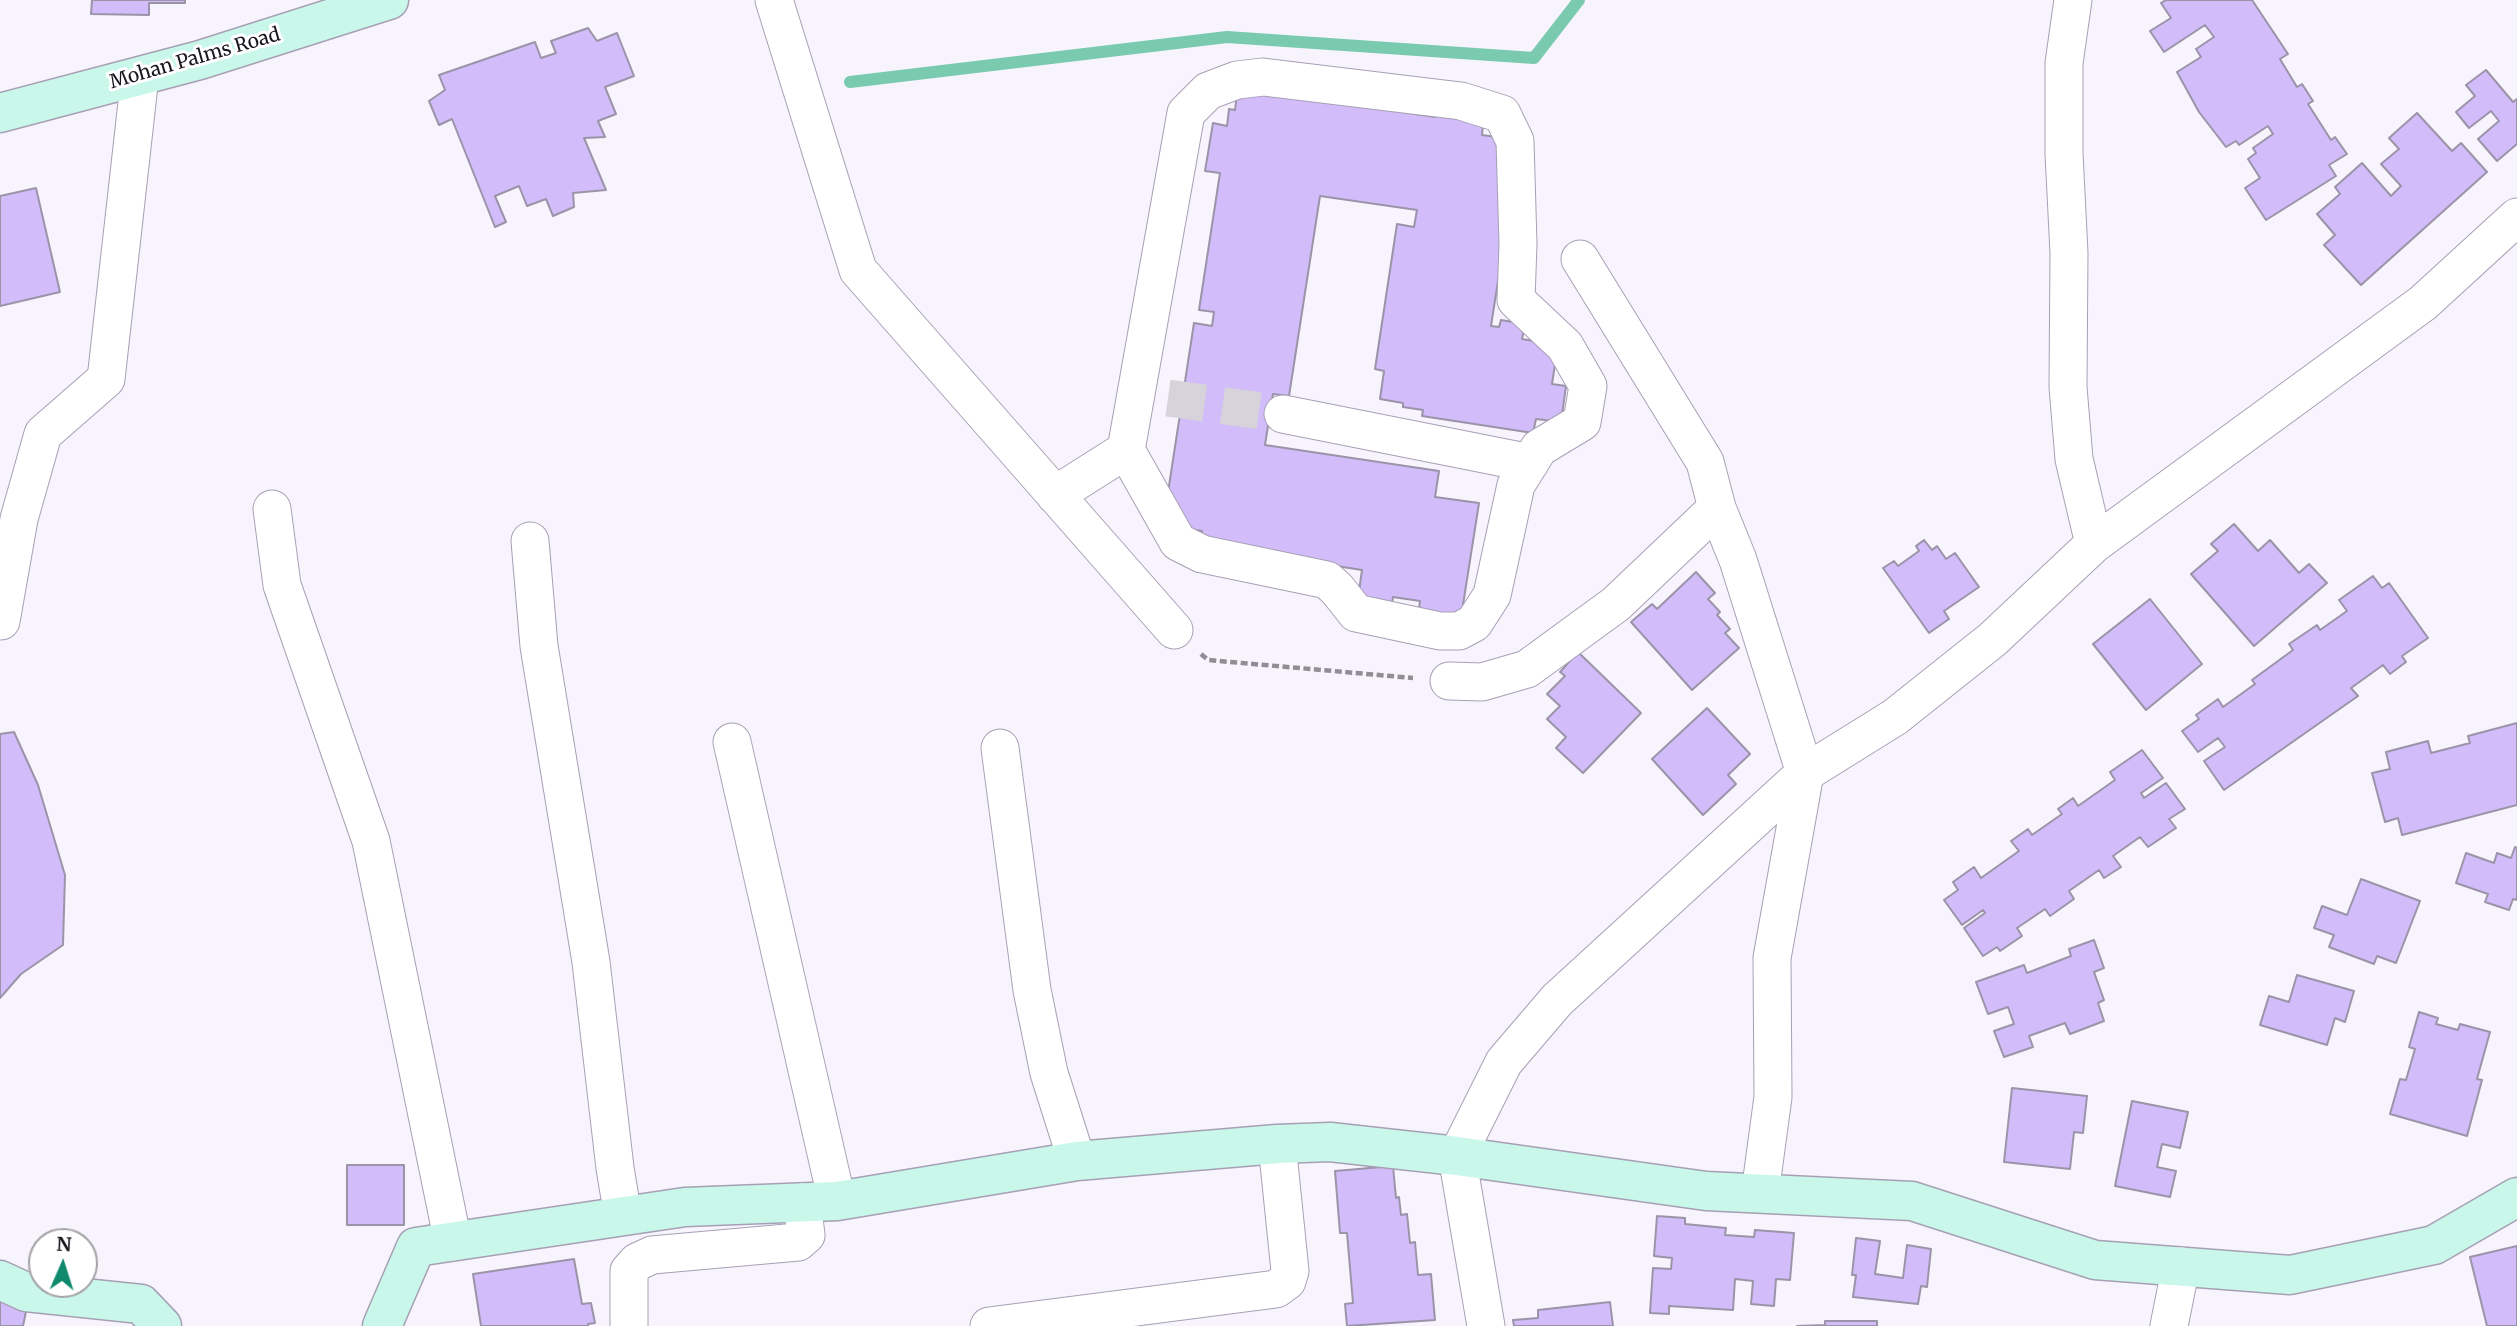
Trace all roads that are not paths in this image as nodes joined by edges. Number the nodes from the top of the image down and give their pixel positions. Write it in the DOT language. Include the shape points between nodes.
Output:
graph roads {
  1 [pos="389,0"];
  2 [pos="774,0"];
  3 [pos="2073,0"];
  4 [pos="140,76"];
  5 [pos="0,113"];
  6 [pos="2517,217"];
  7 [pos="1580,259"];
  8 [pos="1283,414"];
  9 [pos="1126,450"];
  10 [pos="1530,463"];
  11 [pos="1055,495"];
  12 [pos="1717,508"];
  13 [pos="272,509"];
  14 [pos="530,541"];
  15 [pos="2094,544"];
  16 [pos="1,621"];
  17 [pos="1174,630"];
  18 [pos="1449,681"];
  19 [pos="732,742"];
  20 [pos="1000,748"];
  21 [pos="1805,773"];
  22 [pos="1277,1144"];
  23 [pos="1457,1156"];
  24 [pos="1077,1161"];
  25 [pos="1760,1194"];
  26 [pos="2517,1197"];
  27 [pos="820,1201"];
  28 [pos="623,1216"];
  29 [pos="453,1242"];
  30 [pos="2181,1266"];
  31 [pos="0,1280"];
  32 [pos="162,1326"];
  33 [pos="382,1326"];
  34 [pos="629,1326"];
  35 [pos="989,1326"];
  36 [pos="1486,1326"];
  37 [pos="2169,1326"];
  1 -- 4 [label="street, Mohan Palms Road"];
  2 -- 11 [label="street" via="858,270"];
  3 -- 15 [label="street" via="2064,64 2067,387 2074,459"];
  4 -- 5 [label="street, Mohan Palms Road"];
  4 -- 16 [label="street" via="106,379 43,434 19,519"];
  6 -- 15 [label="street" via="2423,303"];
  7 -- 12 [label="street" via="1705,462"];
  8 -- 10 [label="street"];
  9 -- 10 [label="street" via="1178,542 1202,554 1327,580 1356,613 1440,631 1459,631 1474,623 1492,595 1516,485"];
  9 -- 10 [label="street" via="1152,395 1186,113 1208,91 1237,80 1263,77 1461,102 1502,114 1515,141 1516,300 1565,346 1588,386 1581,422 1539,449"];
  9 -- 11 [label="street"];
  11 -- 17 [label="street"];
  12 -- 18 [label="street" via="1616,604 1527,669 1482,681"];
  12 -- 21 [label="street" via="1738,560"];
  13 -- 29 [label="street" via="282,584 372,841"];
  14 -- 28 [label="street" via="539,646 591,962"];
  15 -- 21 [label="street" via="1972,657 1895,717"];
  19 -- 27 [label="street"];
  20 -- 24 [label="street" via="1032,990 1049,1073"];
  21 -- 23 [label="street" via="1557,1000 1504,1062"];
  21 -- 25 [label="street" via="1772,958 1773,1097"];
  22 -- 23 [label="street" via="1330,1142"];
  22 -- 24 [label="street"];
  22 -- 35 [label="street" via="1290,1271 1287,1281 1276,1289"];
  23 -- 25 [label="street" via="1706,1191"];
  23 -- 36 [label="street"];
  24 -- 27 [label="street"];
  25 -- 30 [label="street" via="1912,1202 2095,1260"];
  26 -- 30 [label="street" via="2434,1245 2290,1275"];
  27 -- 28 [label="street" via="685,1207"];
  27 -- 34 [label="street" via="806,1235 798,1242 652,1255 637,1262 628,1271"];
  28 -- 29 [label="street"];
  29 -- 33 [label="street" via="416,1247"];
  30 -- 37 [label="street"];
  31 -- 32 [label="street" via="26,1292 141,1304"];
}
